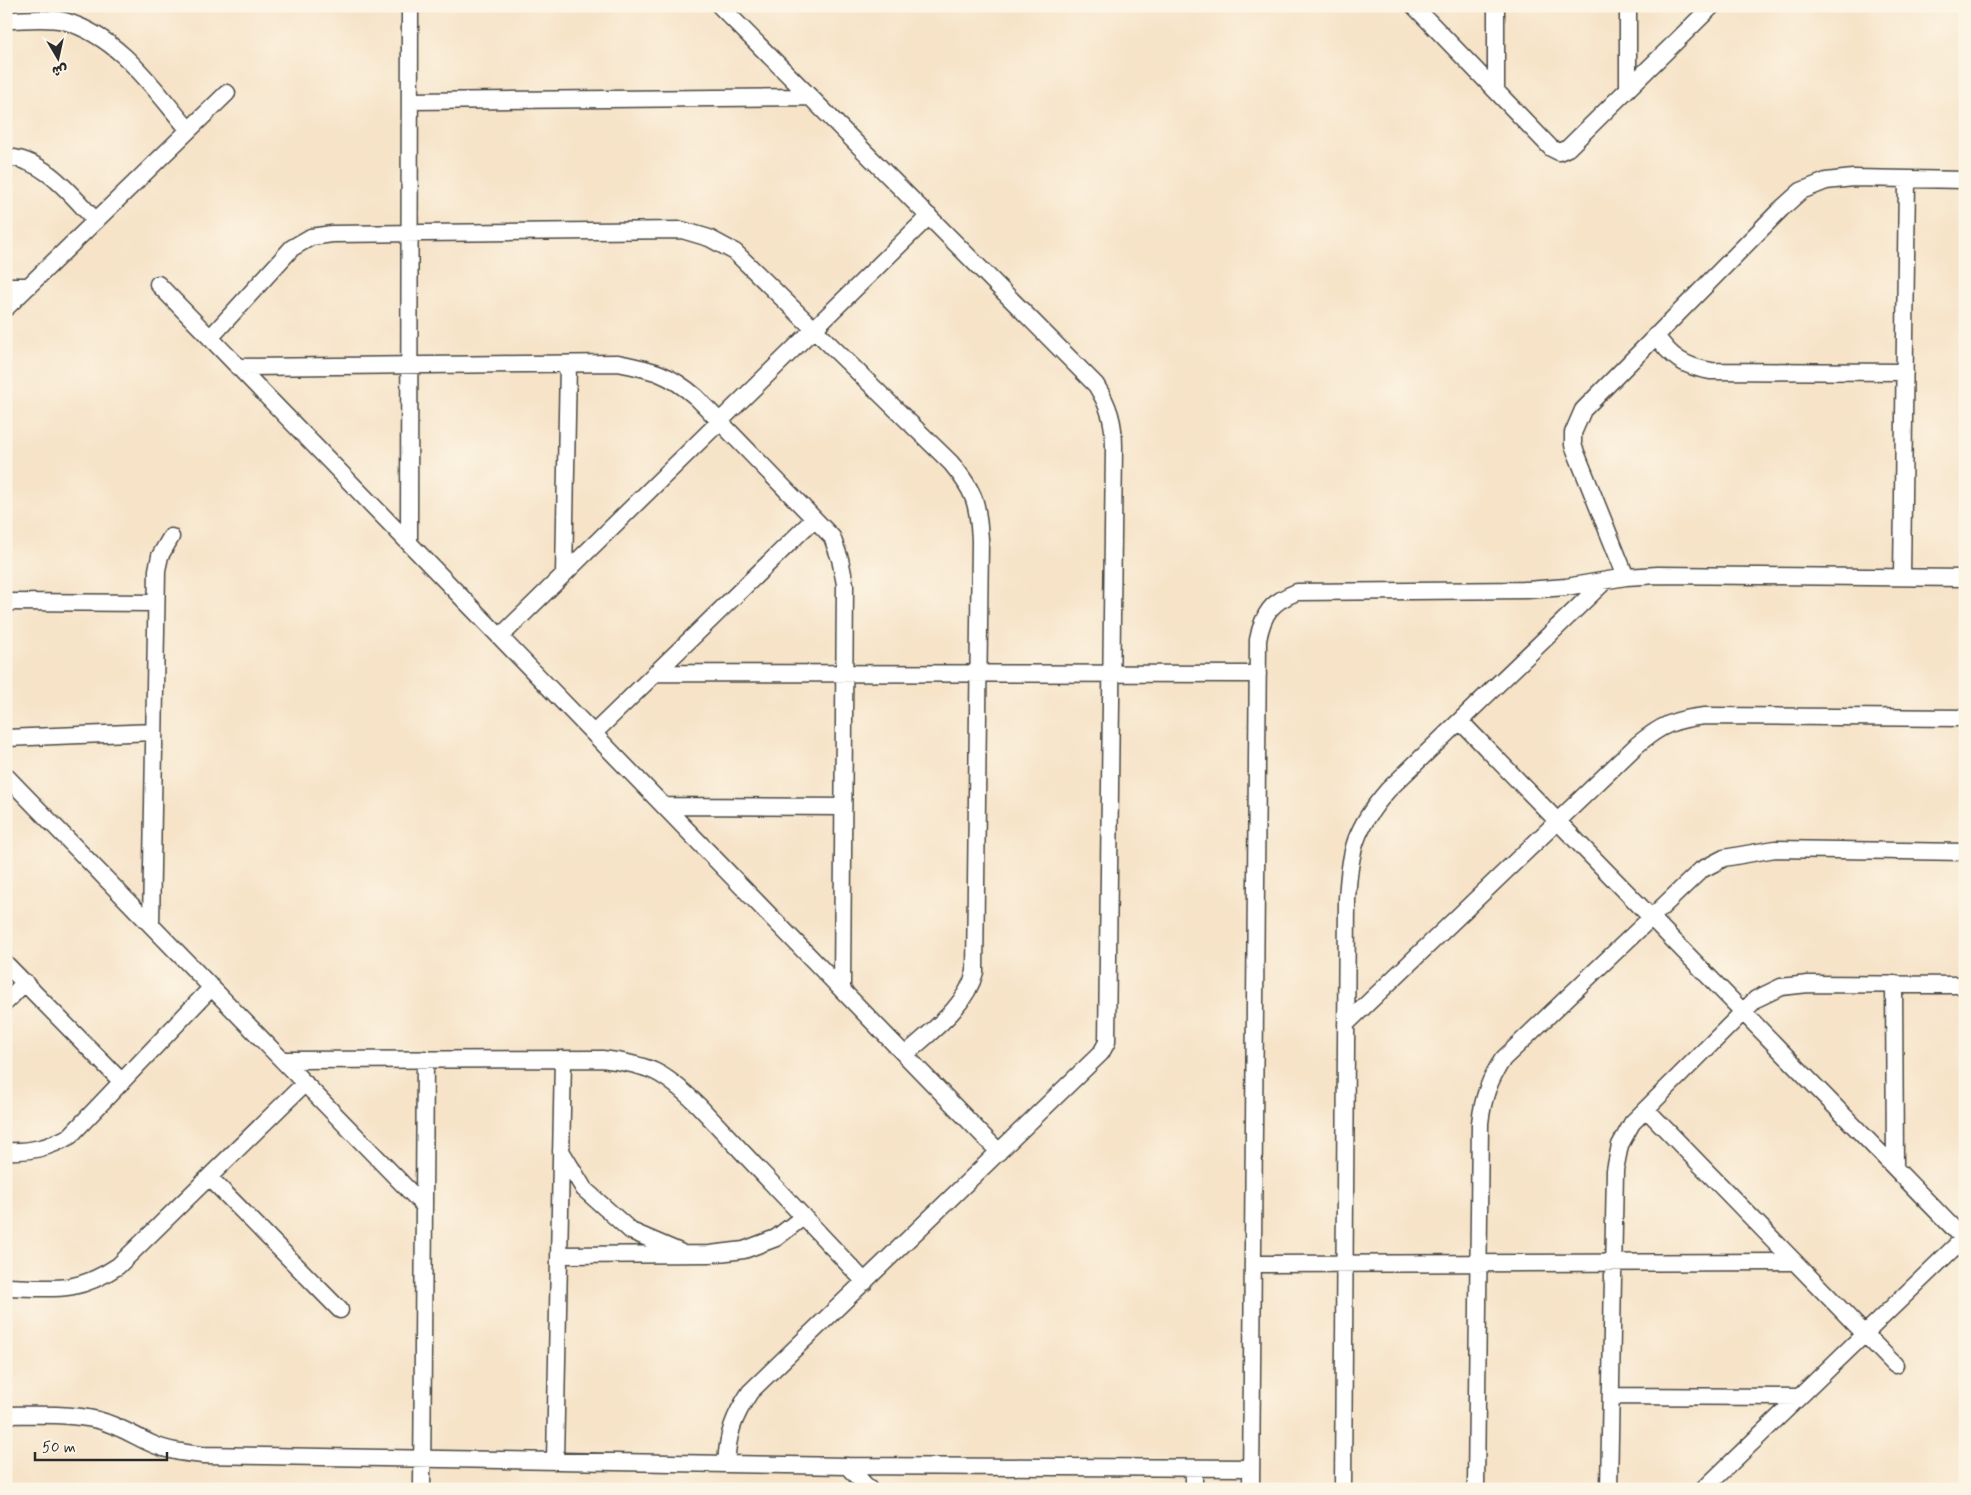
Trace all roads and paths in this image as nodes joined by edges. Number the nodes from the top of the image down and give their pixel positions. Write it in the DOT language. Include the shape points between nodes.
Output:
graph roads {
  1 [pos="410,6"];
  2 [pos="720,6"];
  3 [pos="1414,6"];
  4 [pos="1496,6"];
  5 [pos="1628,6"];
  6 [pos="1712,6"];
  7 [pos="6,20"];
  8 [pos="1628,89"];
  9 [pos="1496,90"];
  10 [pos="227,93"];
  11 [pos="810,97"];
  12 [pos="410,101"];
  13 [pos="189,130"];
  14 [pos="6,157"];
  15 [pos="1907,179"];
  16 [pos="1965,180"];
  17 [pos="929,216"];
  18 [pos="96,220"];
  19 [pos="410,233"];
  20 [pos="158,284"];
  21 [pos="6,286"];
  22 [pos="29,286"];
  23 [pos="6,308"];
  24 [pos="814,329"];
  25 [pos="1656,335"];
  26 [pos="210,338"];
  27 [pos="568,364"];
  28 [pos="409,365"];
  29 [pos="238,367"];
  30 [pos="1904,372"];
  31 [pos="719,422"];
  32 [pos="814,519"];
  33 [pos="171,537"];
  34 [pos="409,542"];
  35 [pos="564,574"];
  36 [pos="1626,577"];
  37 [pos="1902,577"];
  38 [pos="1965,578"];
  39 [pos="1605,581"];
  40 [pos="6,602"];
  41 [pos="156,603"];
  42 [pos="500,637"];
  43 [pos="655,674"];
  44 [pos="844,674"];
  45 [pos="979,674"];
  46 [pos="1112,674"];
  47 [pos="1258,674"];
  48 [pos="1965,718"];
  49 [pos="1460,722"];
  50 [pos="154,732"];
  51 [pos="594,733"];
  52 [pos="6,738"];
  53 [pos="6,776"];
  54 [pos="664,806"];
  55 [pos="843,807"];
  56 [pos="1558,823"];
  57 [pos="1965,852"];
  58 [pos="1651,917"];
  59 [pos="151,925"];
  60 [pos="6,964"];
  61 [pos="24,982"];
  62 [pos="1894,984"];
  63 [pos="1965,985"];
  64 [pos="212,987"];
  65 [pos="842,990"];
  66 [pos="6,1002"];
  67 [pos="1743,1011"];
  68 [pos="1346,1024"];
  69 [pos="905,1055"];
  70 [pos="425,1059"];
  71 [pos="563,1059"];
  72 [pos="282,1060"];
  73 [pos="122,1082"];
  74 [pos="305,1083"];
  75 [pos="1646,1109"];
  76 [pos="6,1151"];
  77 [pos="561,1151"];
  78 [pos="999,1152"];
  79 [pos="1895,1166"];
  80 [pos="209,1176"];
  81 [pos="424,1206"];
  82 [pos="803,1217"];
  83 [pos="1964,1238"];
  84 [pos="684,1254"];
  85 [pos="559,1255"];
  86 [pos="1613,1262"];
  87 [pos="1794,1262"];
  88 [pos="1479,1263"];
  89 [pos="1253,1264"];
  90 [pos="1345,1264"];
  91 [pos="865,1282"];
  92 [pos="6,1287"];
  93 [pos="340,1310"];
  94 [pos="1865,1334"];
  95 [pos="1895,1365"];
  96 [pos="1611,1396"];
  97 [pos="1799,1397"];
  98 [pos="6,1415"];
  99 [pos="423,1459"];
  100 [pos="555,1461"];
  101 [pos="726,1464"];
  102 [pos="847,1466"];
  103 [pos="1194,1468"];
  104 [pos="1251,1468"];
  105 [pos="422,1489"];
  106 [pos="869,1489"];
  107 [pos="1194,1489"];
  108 [pos="1251,1489"];
  109 [pos="1344,1489"];
  110 [pos="1476,1489"];
  111 [pos="1609,1489"];
  112 [pos="1704,1489"];
  1 -- 12 [label="street"];
  2 -- 11 [label="street"];
  3 -- 9 [label="street"];
  4 -- 9 [label="street"];
  5 -- 8 [label="street"];
  6 -- 8 [label="street"];
  7 -- 13 [label="street" via="62,21 96,33 124,55"];
  8 -- 9 [label="street" via="1568,148 1559,152 1551,148"];
  10 -- 13 [label="street"];
  11 -- 12 [label="street"];
  11 -- 17 [label="street"];
  12 -- 19 [label="street"];
  13 -- 18 [label="street"];
  14 -- 18 [label="street" via="16,157 42,168"];
  15 -- 16 [label="street"];
  15 -- 25 [label="street" via="1826,181 1801,191"];
  15 -- 30 [label="street"];
  17 -- 24 [label="street"];
  17 -- 46 [label="street" via="1096,385 1108,404 1114,425"];
  18 -- 22 [label="street"];
  19 -- 24 [label="street" via="682,230 710,238 735,252"];
  19 -- 26 [label="street" via="332,234 311,238 287,253"];
  19 -- 28 [label="street"];
  20 -- 26 [label="street"];
  21 -- 22 [label="street"];
  22 -- 23 [label="street"];
  24 -- 31 [label="street"];
  24 -- 45 [label="street" via="969,484 978,508 980,540"];
  25 -- 30 [label="street" via="1678,361 1702,369"];
  25 -- 36 [label="street" via="1583,410 1573,433 1577,458"];
  26 -- 29 [label="street"];
  27 -- 28 [label="street"];
  27 -- 31 [label="street" via="618,363 648,369 676,380"];
  27 -- 35 [label="street"];
  28 -- 29 [label="street"];
  28 -- 34 [label="street"];
  29 -- 34 [label="street"];
  30 -- 37 [label="street"];
  31 -- 32 [label="street"];
  31 -- 35 [label="street"];
  32 -- 43 [label="street"];
  32 -- 44 [label="street" via="832,537 845,584"];
  33 -- 41 [label="street" via="160,556"];
  34 -- 42 [label="street"];
  35 -- 42 [label="street"];
  36 -- 37 [label="street"];
  36 -- 39 [label="street"];
  37 -- 38 [label="street"];
  39 -- 47 [label="street" via="1527,590 1297,592 1281,598 1269,609 1261,624"];
  39 -- 49 [label="street"];
  40 -- 41 [label="street"];
  41 -- 50 [label="street"];
  42 -- 51 [label="street"];
  43 -- 44 [label="street"];
  43 -- 51 [label="street"];
  44 -- 45 [label="street"];
  44 -- 55 [label="street"];
  45 -- 46 [label="street"];
  45 -- 69 [label="street" via="975,972 972,986 964,998"];
  46 -- 47 [label="street"];
  46 -- 78 [label="street" via="1107,1042 1101,1053"];
  47 -- 89 [label="street"];
  48 -- 56 [label="street" via="1705,716 1680,719 1657,729 1637,745"];
  49 -- 56 [label="street"];
  49 -- 68 [label="street" via="1368,812 1355,839 1348,868"];
  50 -- 52 [label="street"];
  50 -- 59 [label="street"];
  51 -- 54 [label="street"];
  53 -- 59 [label="street"];
  54 -- 55 [label="street"];
  54 -- 65 [label="street"];
  55 -- 65 [label="street"];
  56 -- 58 [label="street"];
  56 -- 68 [label="street"];
  57 -- 58 [label="street" via="1775,849 1748,852 1724,858 1701,870"];
  58 -- 67 [label="street"];
  58 -- 88 [label="street" via="1503,1059 1490,1078 1482,1100 1480,1123"];
  59 -- 64 [label="street"];
  60 -- 61 [label="street"];
  61 -- 66 [label="street"];
  61 -- 73 [label="street"];
  62 -- 63 [label="street"];
  62 -- 67 [label="street" via="1808,984 1781,988 1756,999"];
  62 -- 79 [label="street"];
  64 -- 72 [label="street"];
  64 -- 73 [label="street"];
  65 -- 69 [label="street"];
  67 -- 75 [label="street"];
  67 -- 79 [label="street"];
  68 -- 90 [label="street"];
  69 -- 78 [label="street"];
  70 -- 71 [label="street"];
  70 -- 72 [label="street"];
  70 -- 81 [label="street"];
  71 -- 77 [label="street"];
  71 -- 82 [label="street" via="602,1059 638,1064 672,1079"];
  72 -- 74 [label="street"];
  73 -- 76 [label="street" via="70,1136 32,1152"];
  74 -- 80 [label="street"];
  74 -- 81 [label="street"];
  75 -- 86 [label="street" via="1632,1123 1620,1145"];
  75 -- 87 [label="street"];
  77 -- 84 [label="street" via="584,1188 632,1230"];
  77 -- 85 [label="street"];
  78 -- 91 [label="street"];
  79 -- 83 [label="street"];
  80 -- 92 [label="street" via="118,1266 97,1280 73,1288"];
  80 -- 93 [label="street"];
  81 -- 99 [label="street"];
  82 -- 84 [label="street" via="776,1238 744,1250"];
  82 -- 91 [label="street"];
  83 -- 94 [label="street"];
  84 -- 85 [label="street"];
  85 -- 100 [label="street"];
  86 -- 87 [label="street"];
  86 -- 88 [label="street"];
  86 -- 96 [label="street"];
  87 -- 94 [label="street"];
  88 -- 90 [label="street"];
  88 -- 110 [label="street"];
  89 -- 90 [label="street"];
  89 -- 104 [label="street"];
  90 -- 109 [label="street"];
  91 -- 101 [label="street" via="750,1392 736,1414 728,1438"];
  94 -- 95 [label="street"];
  94 -- 97 [label="street"];
  96 -- 97 [label="street"];
  96 -- 111 [label="street"];
  97 -- 112 [label="street"];
  98 -- 99 [label="street" via="98,1420 176,1452 202,1455"];
  99 -- 100 [label="street"];
  99 -- 105 [label="street"];
  100 -- 101 [label="street"];
  101 -- 102 [label="street"];
  102 -- 103 [label="street"];
  102 -- 106 [label="street"];
  103 -- 104 [label="street"];
  103 -- 107 [label="street"];
  104 -- 108 [label="street"];
}
